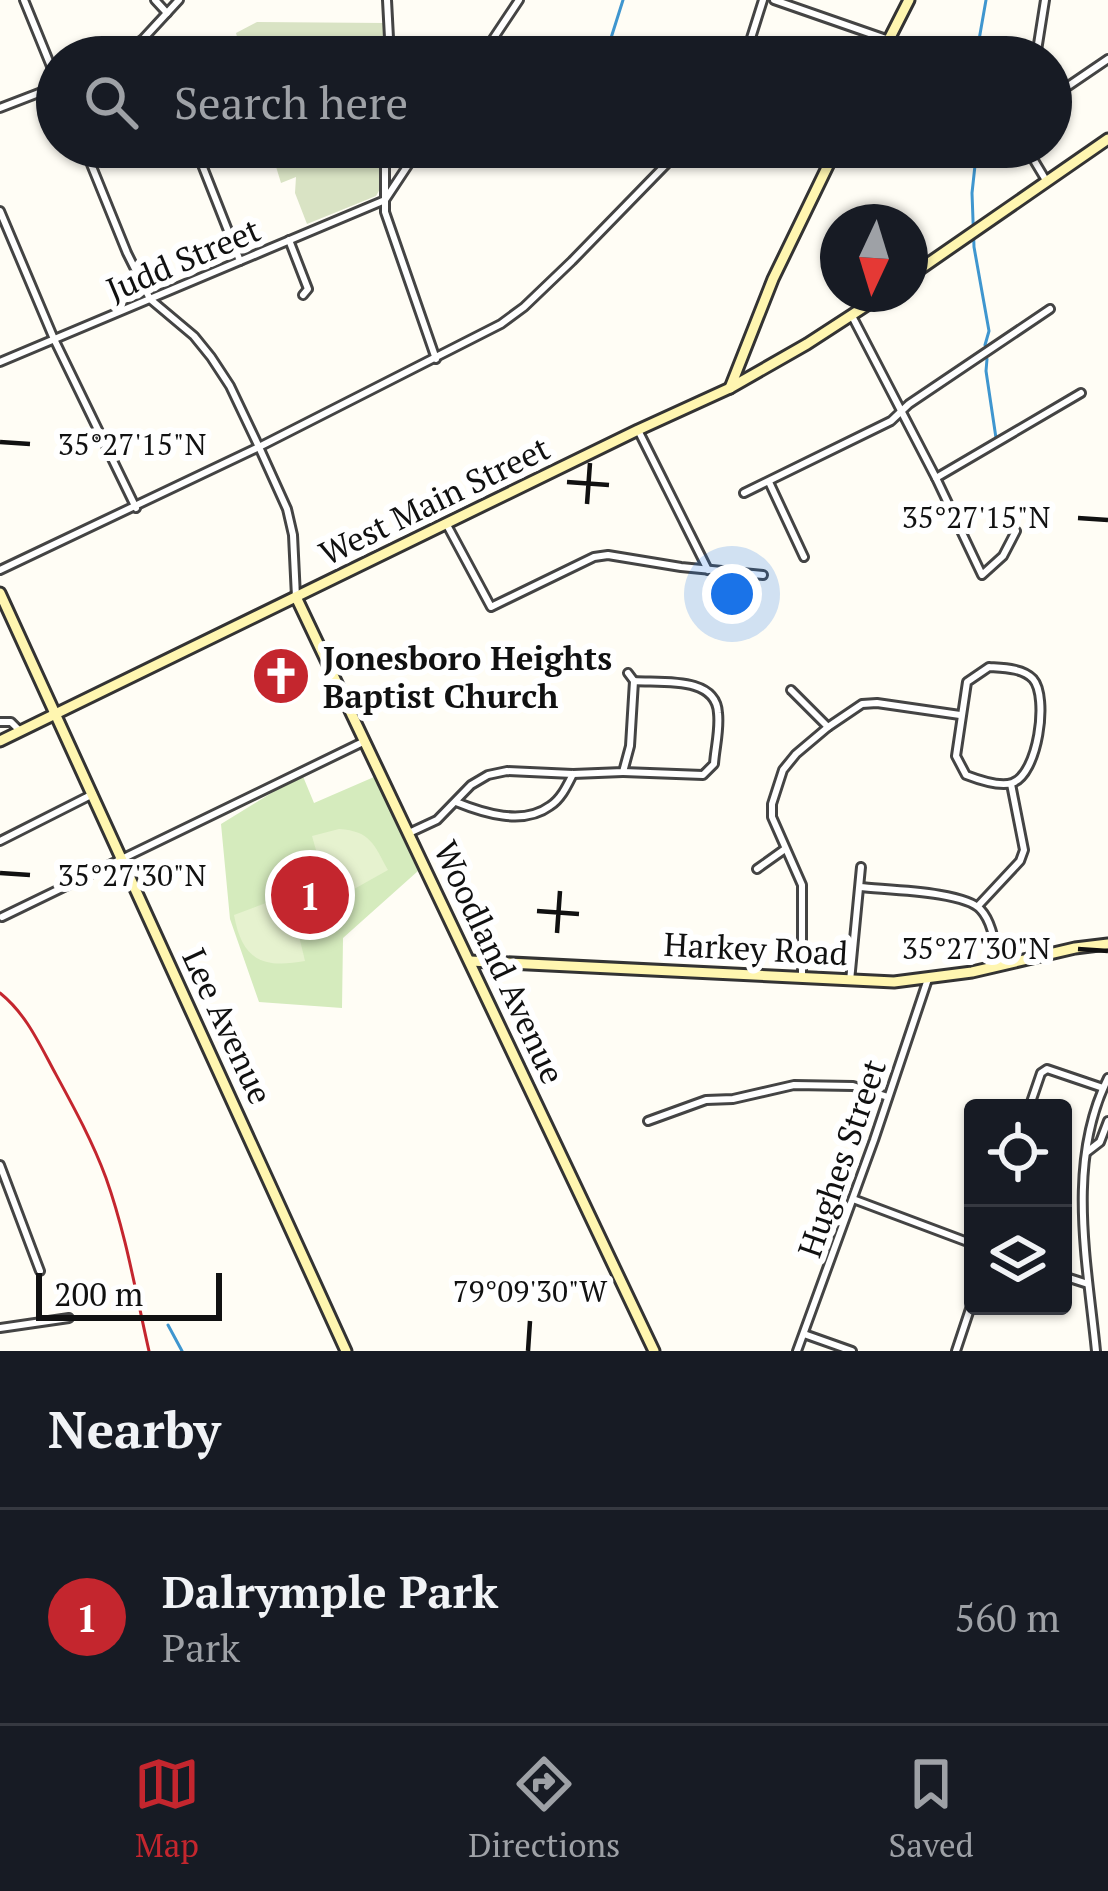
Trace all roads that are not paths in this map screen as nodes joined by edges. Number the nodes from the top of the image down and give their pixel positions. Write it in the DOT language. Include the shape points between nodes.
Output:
graph roads {
  1 [pos="24,0"];
  2 [pos="155,0"];
  3 [pos="178,0"];
  4 [pos="387,0"];
  5 [pos="519,0"];
  6 [pos="763,0"];
  7 [pos="774,0"];
  8 [pos="909,0"];
  9 [pos="1046,0"];
  10 [pos="167,13"];
  11 [pos="38,36"];
  12 [pos="146,36"];
  13 [pos="389,36"];
  14 [pos="495,36"];
  15 [pos="752,36"];
  16 [pos="878,36"];
  17 [pos="891,36"];
  18 [pos="1040,36"];
  19 [pos="1108,59"];
  20 [pos="1072,84"];
  21 [pos="36,92"];
  22 [pos="0,108"];
  23 [pos="1108,139"];
  24 [pos="1072,164"];
  25 [pos="92,168"];
  26 [pos="203,168"];
  27 [pos="385,168"];
  28 [pos="406,168"];
  29 [pos="664,168"];
  30 [pos="827,168"];
  31 [pos="1039,168"];
  32 [pos="1067,168"];
  33 [pos="1047,182"];
  34 [pos="385,200"];
  35 [pos="0,211"];
  36 [pos="289,240"];
  37 [pos="240,261"];
  38 [pos="928,264"];
  39 [pos="303,296"];
  40 [pos="151,298"];
  41 [pos="1050,309"];
  42 [pos="858,312"];
  43 [pos="852,316"];
  44 [pos="54,339"];
  45 [pos="436,359"];
  46 [pos="0,362"];
  47 [pos="730,388"];
  48 [pos="1081,393"];
  49 [pos="901,411"];
  50 [pos="638,430"];
  51 [pos="260,447"];
  52 [pos="936,478"];
  53 [pos="769,482"];
  54 [pos="744,493"];
  55 [pos="136,508"];
  56 [pos="447,525"];
  57 [pos="1016,531"];
  58 [pos="804,557"];
  59 [pos="0,570"];
  60 [pos="708,571"];
  61 [pos="763,575"];
  62 [pos="0,593"];
  63 [pos="296,597"];
  64 [pos="791,690"];
  65 [pos="55,713"];
  66 [pos="960,716"];
  67 [pos="0,722"];
  68 [pos="828,728"];
  69 [pos="20,731"];
  70 [pos="0,741"];
  71 [pos="364,741"];
  72 [pos="623,772"];
  73 [pos="573,774"];
  74 [pos="1011,784"];
  75 [pos="93,794"];
  76 [pos="455,802"];
  77 [pos="409,833"];
  78 [pos="0,841"];
  79 [pos="785,849"];
  80 [pos="122,859"];
  81 [pos="861,867"];
  82 [pos="757,869"];
  83 [pos="860,887"];
  84 [pos="978,906"];
  85 [pos="2,917"];
  86 [pos="1108,944"];
  87 [pos="470,961"];
  88 [pos="1000,965"];
  89 [pos="802,979"];
  90 [pos="928,979"];
  91 [pos="850,981"];
  92 [pos="1108,1078"];
  93 [pos="1103,1088"];
  94 [pos="888,1097"];
  95 [pos="1032,1099"];
  96 [pos="649,1121"];
  97 [pos="1108,1121"];
  98 [pos="1084,1154"];
  99 [pos="0,1165"];
  100 [pos="853,1199"];
  101 [pos="964,1241"];
  102 [pos="40,1271"];
  103 [pos="1072,1279"];
  104 [pos="1089,1285"];
  105 [pos="968,1315"];
  106 [pos="69,1318"];
  107 [pos="0,1328"];
  108 [pos="804,1334"];
  109 [pos="346,1351"];
  110 [pos="654,1351"];
  111 [pos="797,1351"];
  112 [pos="852,1351"];
  113 [pos="956,1351"];
  114 [pos="1096,1351"];
  1 -- 11 [label="street"];
  2 -- 10 [label="street"];
  3 -- 10 [label="street"];
  4 -- 13 [label="street"];
  5 -- 14 [label="street"];
  6 -- 15 [label="street"];
  7 -- 16 [label="street"];
  8 -- 17 [label="street"];
  9 -- 18 [label="street"];
  10 -- 12 [label="street"];
  19 -- 20 [label="street"];
  21 -- 22 [label="street"];
  23 -- 24 [label="street"];
  25 -- 40 [label="street"];
  26 -- 37 [label="street"];
  27 -- 34 [label="street"];
  28 -- 34 [label="street"];
  29 -- 45 [label="street" via="524,307"];
  30 -- 47 [label="street"];
  31 -- 33 [label="street"];
  32 -- 33 [label="street"];
  33 -- 38 [label="street"];
  34 -- 36 [label="street, Judd Street"];
  34 -- 45 [label="street"];
  35 -- 44 [label="street"];
  36 -- 37 [label="street, Judd Street"];
  36 -- 39 [label="street" via="308,289"];
  37 -- 40 [label="street, Judd Street"];
  40 -- 44 [label="street, Judd Street"];
  40 -- 51 [label="street" via="212,357"];
  41 -- 49 [label="street"];
  42 -- 43 [label="street, West Main Street"];
  43 -- 47 [label="street, West Main Street"];
  43 -- 49 [label="street"];
  44 -- 46 [label="street, Judd Street"];
  44 -- 55 [label="street"];
  45 -- 51 [label="street"];
  47 -- 50 [label="street, West Main Street"];
  48 -- 52 [label="street"];
  49 -- 52 [label="street"];
  49 -- 53 [label="street"];
  50 -- 56 [label="street, West Main Street"];
  50 -- 60 [label="street"];
  51 -- 55 [label="street"];
  51 -- 63 [label="street" via="287,509"];
  52 -- 57 [label="street" via="982,574"];
  53 -- 54 [label="street"];
  53 -- 58 [label="street"];
  55 -- 59 [label="street"];
  56 -- 60 [label="street" via="491,608 594,556"];
  56 -- 63 [label="street, West Main Street"];
  60 -- 61 [label="street"];
  62 -- 65 [label="street, Lee Avenue"];
  63 -- 65 [label="street, West Main Street"];
  63 -- 71 [label="street, Woodland Avenue"];
  64 -- 68 [label="street"];
  65 -- 69 [label="street, West Main Street"];
  65 -- 75 [label="street, Lee Avenue"];
  66 -- 68 [label="street" via="869,703"];
  66 -- 74 [label="street" via="956,756 966,775"];
  66 -- 74 [label="street" via="967,682 989,667 1037,683 1032,763"];
  67 -- 69 [label="street"];
  68 -- 79 [label="street" via="778,779 772,817"];
  69 -- 70 [label="street, West Main Street"];
  71 -- 77 [label="street, Woodland Avenue"];
  71 -- 80 [label="street"];
  72 -- 72 [label="street" via="631,677 714,695 714,764 703,775"];
  72 -- 73 [label="street"];
  73 -- 76 [label="street" via="488,775"];
  73 -- 76 [label="street" via="553,805 528,816"];
  74 -- 84 [label="street" via="1024,850"];
  75 -- 78 [label="street"];
  75 -- 80 [label="street, Lee Avenue"];
  76 -- 77 [label="street"];
  77 -- 87 [label="street, Woodland Avenue"];
  79 -- 82 [label="street"];
  79 -- 89 [label="street" via="802,884"];
  80 -- 85 [label="street"];
  80 -- 109 [label="street, Lee Avenue"];
  81 -- 83 [label="street"];
  83 -- 84 [label="street"];
  83 -- 91 [label="street"];
  84 -- 88 [label="street"];
  86 -- 88 [label="street, Harkey Road"];
  87 -- 89 [label="street, Harkey Road"];
  87 -- 110 [label="street, Woodland Avenue"];
  88 -- 90 [label="street, Harkey Road"];
  89 -- 91 [label="street, Harkey Road"];
  90 -- 91 [label="street, Harkey Road"];
  90 -- 94 [label="street, Hughes Street"];
  92 -- 93 [label="street"];
  93 -- 95 [label="street" via="1047,1069"];
  93 -- 98 [label="street"];
  94 -- 96 [label="street" via="853,1086 794,1085 706,1100"];
  94 -- 100 [label="street, Hughes Street"];
  97 -- 98 [label="street"];
  98 -- 104 [label="street"];
  99 -- 102 [label="street"];
  100 -- 101 [label="street"];
  100 -- 108 [label="street, Hughes Street"];
  103 -- 104 [label="street"];
  104 -- 114 [label="street"];
  105 -- 113 [label="street"];
  106 -- 107 [label="street"];
  108 -- 111 [label="street, Hughes Street"];
  108 -- 112 [label="street"];
}
